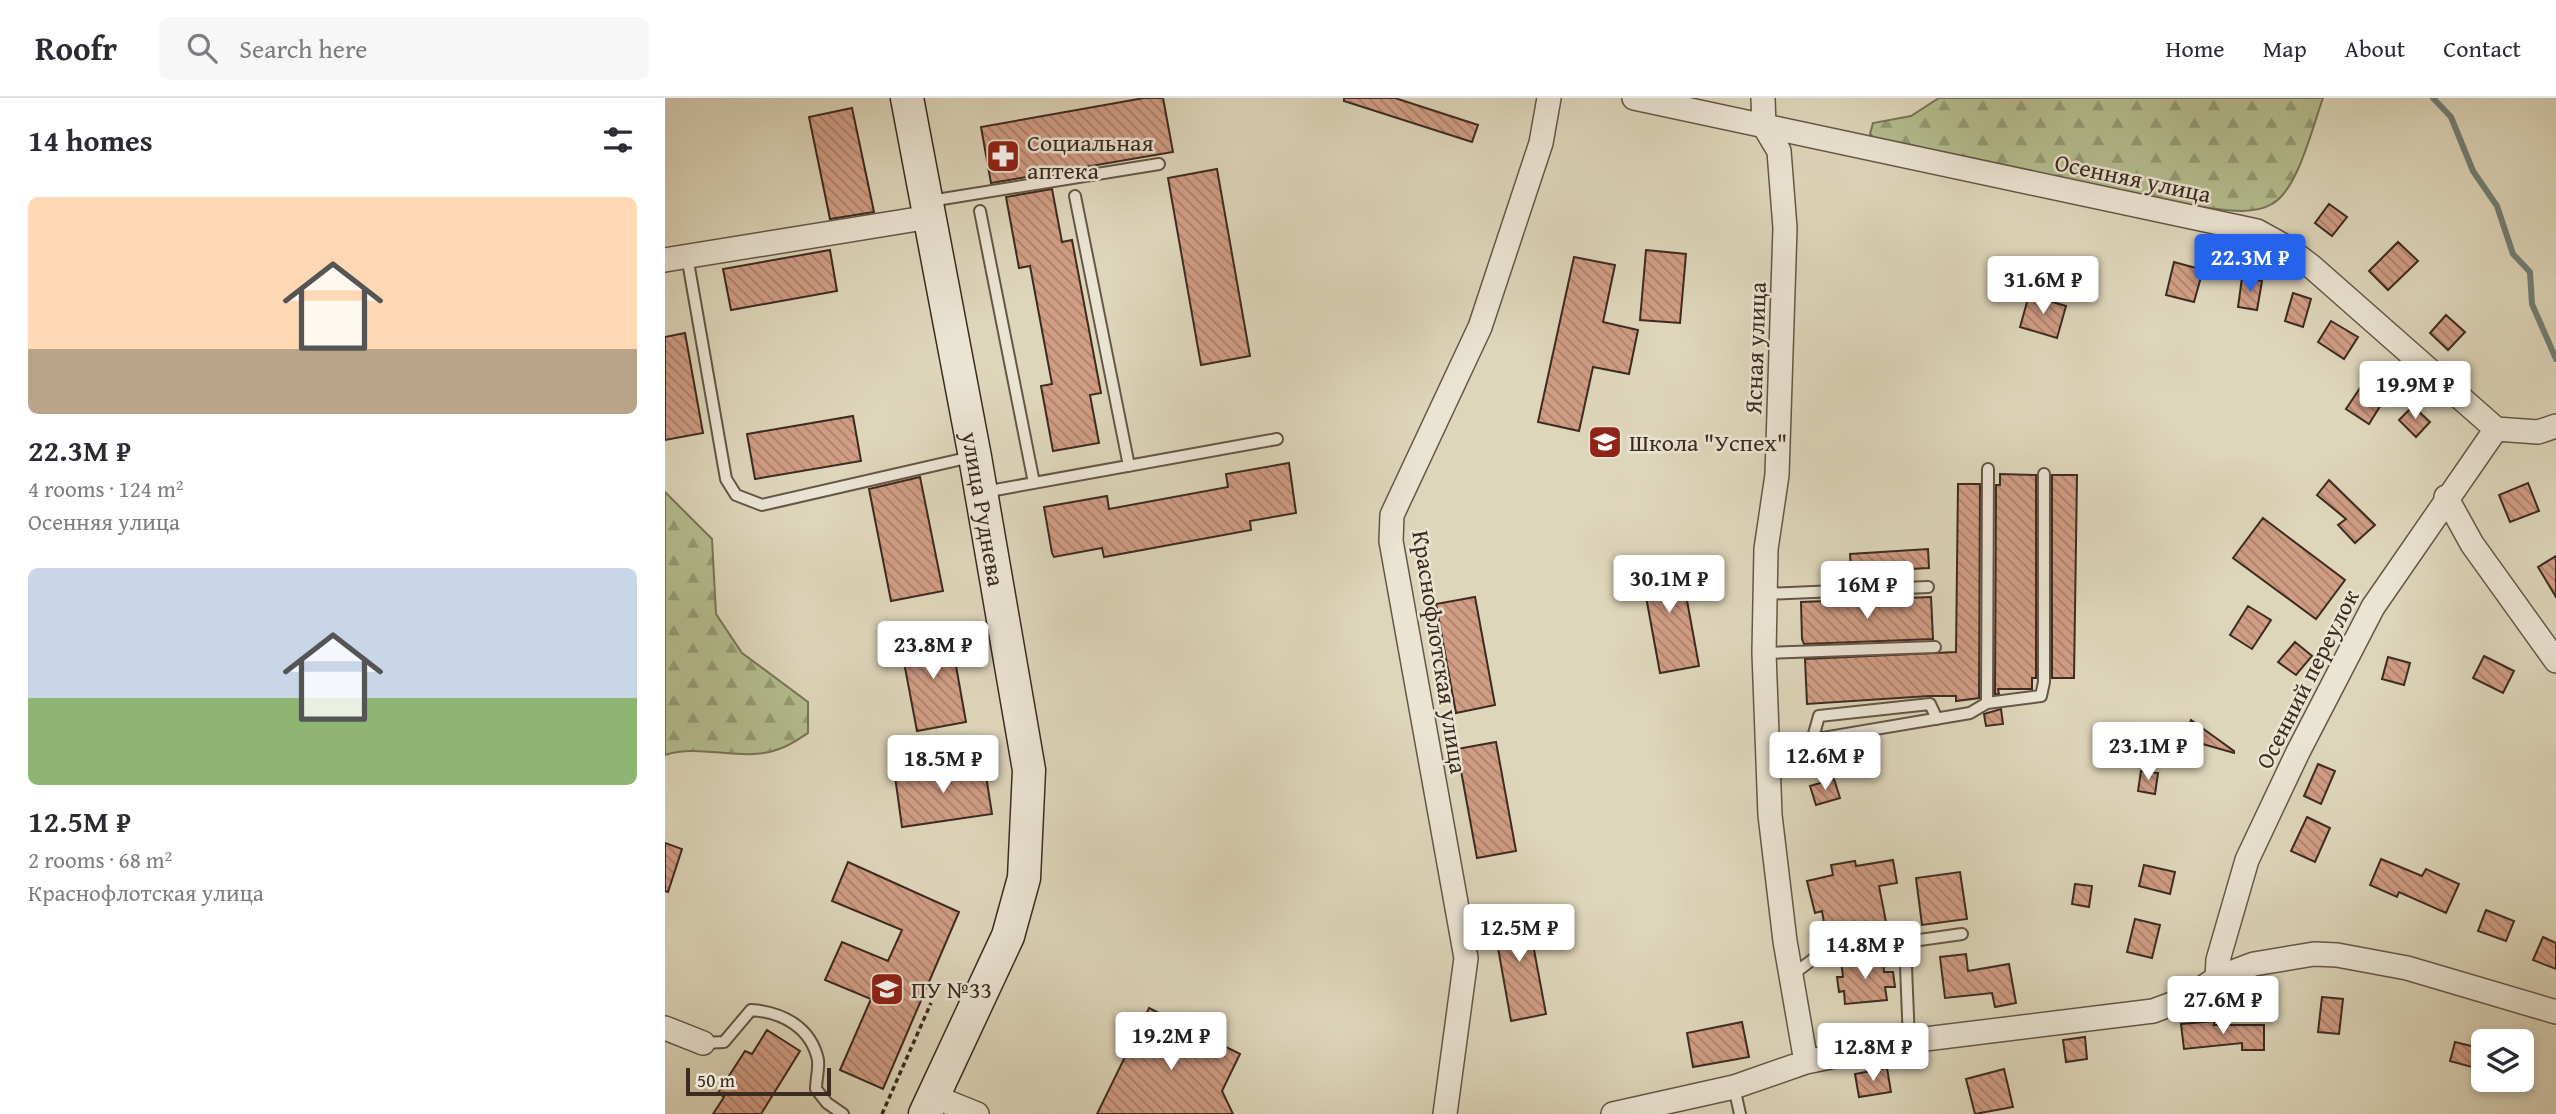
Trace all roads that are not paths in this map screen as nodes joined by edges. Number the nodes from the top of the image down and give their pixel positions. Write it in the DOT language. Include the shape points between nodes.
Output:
graph roads {
  1 [pos="907,98"];
  2 [pos="1549,98"];
  3 [pos="1634,98"];
  4 [pos="1763,98"];
  5 [pos="1765,127"];
  6 [pos="1159,164"];
  7 [pos="1076,196"];
  8 [pos="928,209"];
  9 [pos="980,211"];
  10 [pos="676,258"];
  11 [pos="2556,426"];
  12 [pos="2495,429"];
  13 [pos="1277,439"];
  14 [pos="975,457"];
  15 [pos="1129,466"];
  16 [pos="1988,469"];
  17 [pos="2044,474"];
  18 [pos="1034,483"];
  19 [pos="981,493"];
  20 [pos="2446,497"];
  21 [pos="1928,587"];
  22 [pos="1765,594"];
  23 [pos="1935,647"];
  24 [pos="1765,653"];
  25 [pos="2556,661"];
  26 [pos="1987,703"];
  27 [pos="1937,719"];
  28 [pos="1812,741"];
  29 [pos="1769,747"];
  30 [pos="1962,934"];
  31 [pos="1905,942"];
  32 [pos="1790,977"];
  33 [pos="2217,978"];
  34 [pos="2556,1012"];
  35 [pos="665,1028"];
  36 [pos="1909,1041"];
  37 [pos="703,1043"];
  38 [pos="1806,1062"];
  39 [pos="1734,1087"];
  40 [pos="930,1106"];
  41 [pos="843,1114"];
  42 [pos="977,1114"];
  43 [pos="1445,1114"];
  44 [pos="1613,1114"];
  45 [pos="1740,1114"];
  1 -- 8 [label="main road, улица Руднева"];
  2 -- 43 [label="street, Краснофлотская улица" via="1541,143 1479,327 1392,515 1391,541 1465,958"];
  3 -- 5 [label="street, Осенняя улица"];
  4 -- 5 [label="street, Ясная улица"];
  5 -- 12 [label="street, Осенняя улица" via="2257,231 2311,266"];
  5 -- 22 [label="street, Ясная улица" via="1779,151 1785,228 1777,475 1766,549"];
  6 -- 8 [label="lane"];
  7 -- 15 [label="lane"];
  8 -- 10 [label="street"];
  8 -- 14 [label="main road, улица Руднева"];
  9 -- 18 [label="lane"];
  10 -- 14 [label="lane" via="726,479 736,495 762,505"];
  11 -- 12 [label="street" via="2538,432"];
  12 -- 20 [label="street, Осенний переулок"];
  13 -- 15 [label="lane"];
  14 -- 19 [label="main road, улица Руднева"];
  15 -- 18 [label="lane"];
  16 -- 26 [label="lane"];
  17 -- 26 [label="lane" via="2043,693"];
  18 -- 19 [label="lane"];
  19 -- 40 [label="main road, улица Руднева" via="1029,770 1024,878 1008,936"];
  20 -- 25 [label="street" via="2480,555"];
  20 -- 33 [label="street, Осенний переулок" via="2373,607 2298,751 2247,860"];
  21 -- 22 [label="lane"];
  22 -- 24 [label="street, Ясная улица"];
  23 -- 24 [label="lane"];
  24 -- 29 [label="street, Ясная улица"];
  26 -- 27 [label="lane" via="1969,713"];
  27 -- 28 [label="lane"];
  27 -- 28 [label="lane" via="1930,704 1819,716"];
  28 -- 29 [label="lane"];
  29 -- 32 [label="street, Ясная улица" via="1770,816"];
  30 -- 31 [label="lane"];
  31 -- 32 [label="lane" via="1820,954"];
  31 -- 36 [label="lane"];
  32 -- 38 [label="street, Ясная улица"];
  33 -- 34 [label="street" via="2268,960 2337,955 2446,977"];
  33 -- 36 [label="street" via="2188,999 2153,1011"];
  35 -- 37 [label="street"];
  36 -- 38 [label="street"];
  37 -- 41 [label="lane" via="724,1042 751,1010 773,1011 803,1029 818,1060 816,1089"];
  38 -- 39 [label="street"];
  39 -- 44 [label="street"];
  39 -- 45 [label="lane"];
  40 -- 42 [label="street"];
}
